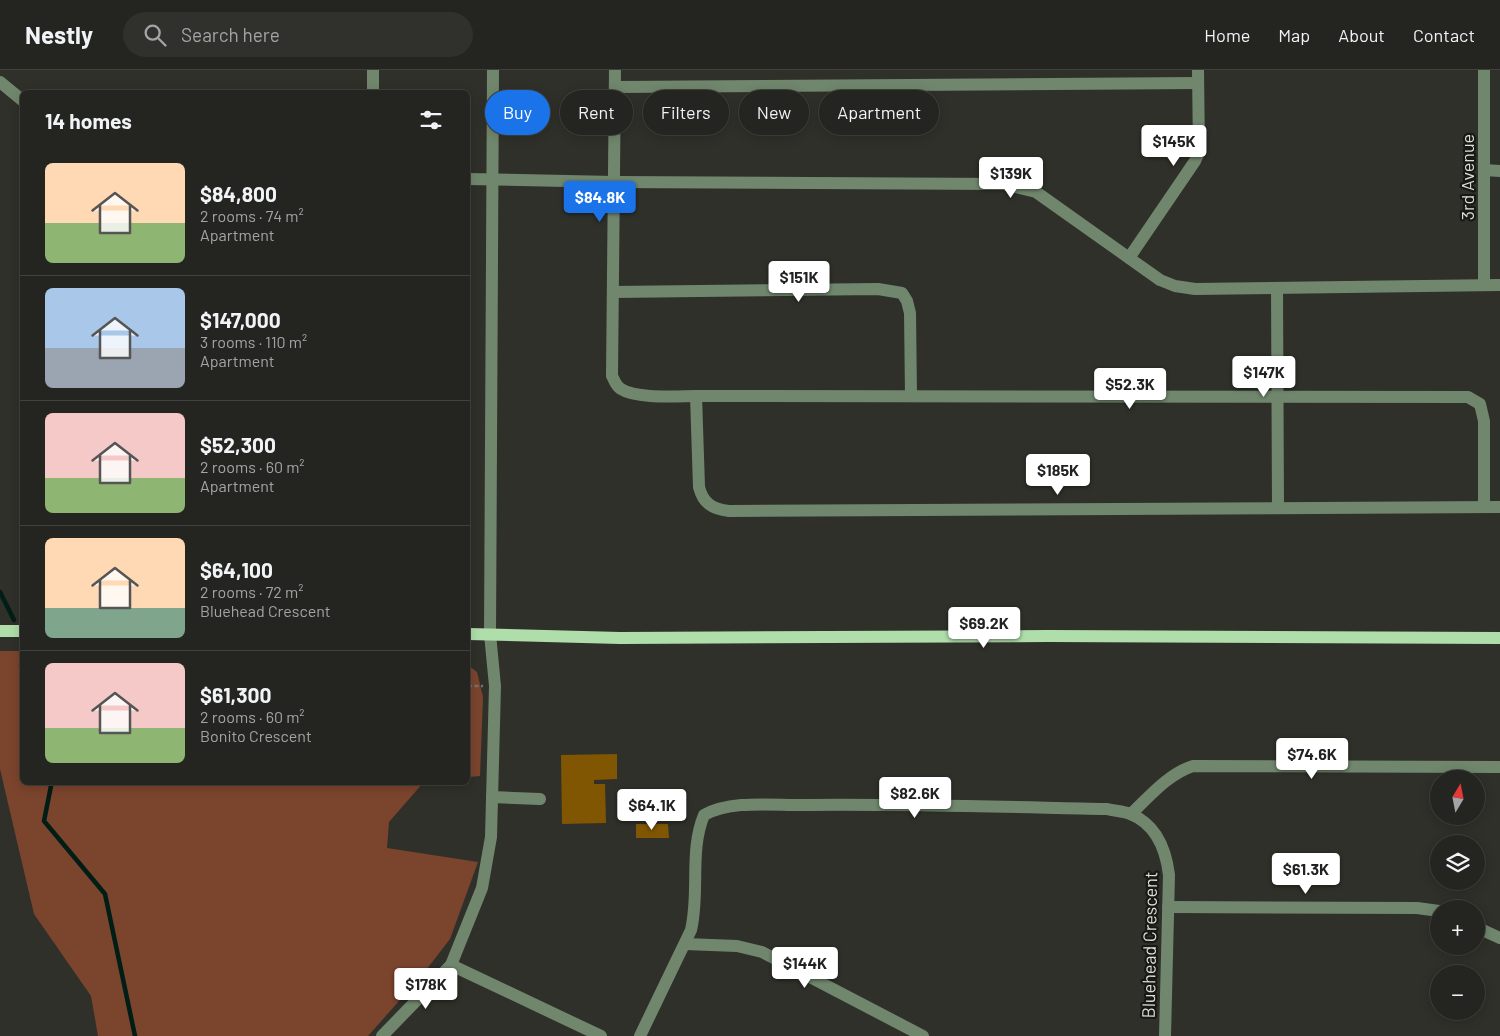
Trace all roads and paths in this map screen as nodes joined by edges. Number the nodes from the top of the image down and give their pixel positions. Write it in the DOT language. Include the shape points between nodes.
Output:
graph roads {
  1 [pos="373,70"];
  2 [pos="492,70"];
  3 [pos="615,70"];
  4 [pos="1198,70"];
  5 [pos="1484,70"];
  6 [pos="0,82"];
  7 [pos="1198,83"];
  8 [pos="615,87"];
  9 [pos="373,90"];
  10 [pos="20,98"];
  11 [pos="1484,170"];
  12 [pos="1500,171"];
  13 [pos="470,179"];
  14 [pos="492,180"];
  15 [pos="614,182"];
  16 [pos="1129,258"];
  17 [pos="1484,285"];
  18 [pos="1500,285"];
  19 [pos="1277,288"];
  20 [pos="613,292"];
  21 [pos="696,396"];
  22 [pos="911,396"];
  23 [pos="1278,396"];
  24 [pos="1484,507"];
  25 [pos="1500,507"];
  26 [pos="1278,508"];
  27 [pos="0,631"];
  28 [pos="20,631"];
  29 [pos="470,634"];
  30 [pos="490,634"];
  31 [pos="1500,638"];
  32 [pos="1500,767"];
  33 [pos="492,797"];
  34 [pos="540,799"];
  35 [pos="1131,814"];
  36 [pos="1168,907"];
  37 [pos="1430,910"];
  38 [pos="1485,931"];
  39 [pos="1500,938"];
  40 [pos="685,944"];
  41 [pos="451,965"];
  42 [pos="382,1036"];
  43 [pos="601,1036"];
  44 [pos="640,1036"];
  45 [pos="923,1036"];
  46 [pos="1165,1036"];
  1 -- 9 [label="street"];
  2 -- 14 [label="street"];
  3 -- 8 [label="street"];
  4 -- 7 [label="street"];
  5 -- 11 [label="street, 3rd Avenue"];
  6 -- 10 [label="street"];
  7 -- 8 [label="street"];
  7 -- 16 [label="street" via="1199,152"];
  8 -- 15 [label="street"];
  11 -- 12 [label="street"];
  11 -- 17 [label="street, 3rd Avenue"];
  13 -- 14 [label="street"];
  14 -- 15 [label="street"];
  14 -- 30 [label="street"];
  15 -- 16 [label="street" via="1003,184 1036,192"];
  15 -- 20 [label="street"];
  16 -- 19 [label="street" via="1175,286 1195,289"];
  17 -- 18 [label="street"];
  17 -- 19 [label="street"];
  19 -- 23 [label="street"];
  20 -- 21 [label="street" via="612,376 617,386 635,393"];
  20 -- 22 [label="street" via="878,288 902,293 910,313"];
  21 -- 22 [label="street"];
  21 -- 26 [label="street" via="699,487 702,499 722,510"];
  22 -- 23 [label="street"];
  23 -- 24 [label="street" via="1468,397 1480,404 1484,421"];
  23 -- 26 [label="street"];
  24 -- 25 [label="street"];
  24 -- 26 [label="street"];
  27 -- 28 [label="main road"];
  29 -- 30 [label="main road"];
  30 -- 31 [label="main road" via="620,638"];
  30 -- 33 [label="street" via="495,686"];
  32 -- 35 [label="street" via="1193,766 1166,781"];
  33 -- 34 [label="street"];
  33 -- 41 [label="street" via="491,837 482,888"];
  35 -- 36 [label="street, Bluehead Crescent" via="1161,841 1169,875"];
  35 -- 40 [label="street, Bluehead Crescent" via="1106,809 885,804 714,809 704,815 698,829 695,914"];
  36 -- 37 [label="street"];
  36 -- 46 [label="street, Bluehead Crescent"];
  38 -- 39 [label="street"];
  40 -- 44 [label="street, Bluehead Crescent"];
  40 -- 45 [label="street" via="737,946 762,952"];
  41 -- 42 [label="street"];
  41 -- 43 [label="street"];
}
